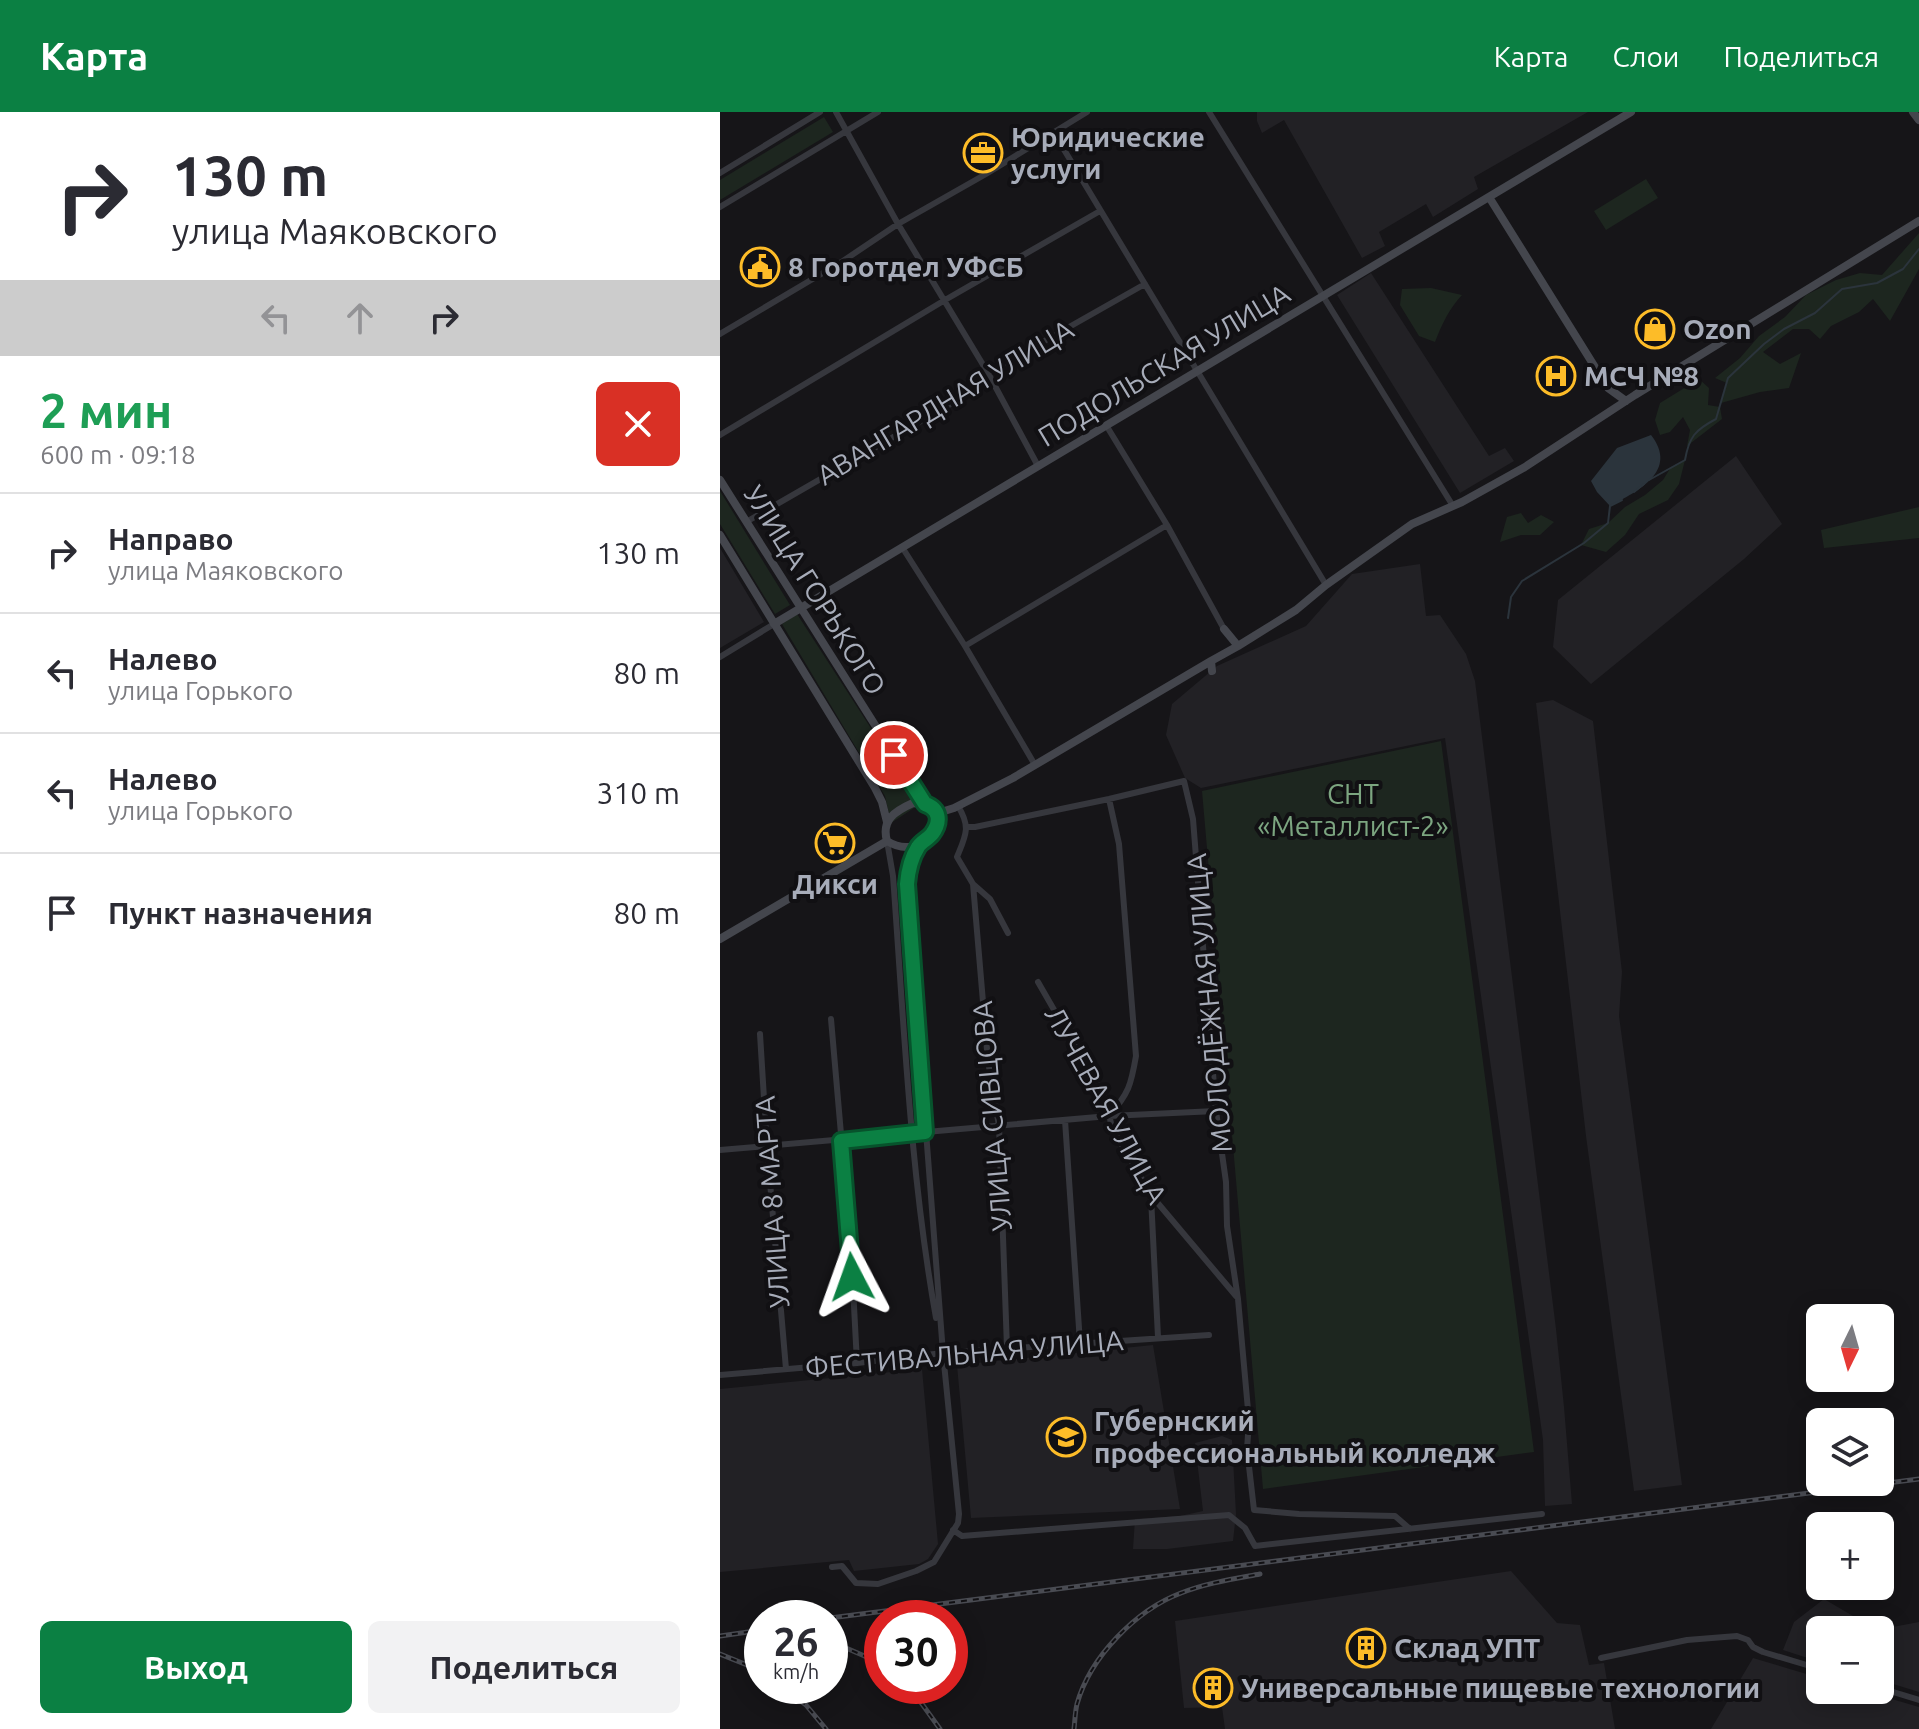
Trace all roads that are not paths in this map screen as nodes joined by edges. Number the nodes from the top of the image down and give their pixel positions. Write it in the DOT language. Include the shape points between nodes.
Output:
graph roads {
  1 [pos="820,112"];
  2 [pos="836,112"];
  3 [pos="878,112"];
  4 [pos="1087,112"];
  5 [pos="1209,112"];
  6 [pos="1631,112"];
  7 [pos="1913,112"];
  8 [pos="1919,120"];
  9 [pos="847,131"];
  10 [pos="1054,133"];
  11 [pos="720,173"];
  12 [pos="1489,197"];
  13 [pos="720,207"];
  14 [pos="1100,211"];
  15 [pos="1919,221"];
  16 [pos="898,224"];
  17 [pos="1145,284"];
  18 [pos="1323,297"];
  19 [pos="945,300"];
  20 [pos="720,334"];
  21 [pos="1198,371"];
  22 [pos="988,373"];
  23 [pos="1626,401"];
  24 [pos="1106,425"];
  25 [pos="720,435"];
  26 [pos="1038,466"];
  27 [pos="720,480"];
  28 [pos="1453,506"];
  29 [pos="746,522"];
  30 [pos="1167,525"];
  31 [pos="721,537"];
  32 [pos="902,547"];
  33 [pos="1326,585"];
  34 [pos="800,608"];
  35 [pos="774,624"];
  36 [pos="1224,629"];
  37 [pos="965,646"];
  38 [pos="1238,646"];
  39 [pos="720,657"];
  40 [pos="1035,765"];
  41 [pos="1109,799"];
  42 [pos="925,804"];
  43 [pos="958,806"];
  44 [pos="938,813"];
  45 [pos="887,822"];
  46 [pos="967,827"];
  47 [pos="887,841"];
  48 [pos="918,846"];
  49 [pos="973,884"];
  50 [pos="1008,933"];
  51 [pos="720,939"];
  52 [pos="1038,982"];
  53 [pos="831,1019"];
  54 [pos="760,1034"];
  55 [pos="1216,1111"];
  56 [pos="1109,1116"];
  57 [pos="1065,1120"];
  58 [pos="999,1126"];
  59 [pos="925,1132"];
  60 [pos="912,1133"];
  61 [pos="841,1141"];
  62 [pos="767,1147"];
  63 [pos="720,1150"];
  64 [pos="1151,1195"];
  65 [pos="1238,1299"];
  66 [pos="1209,1335"];
  67 [pos="1158,1337"];
  68 [pos="1080,1343"];
  69 [pos="1007,1348"];
  70 [pos="943,1353"];
  71 [pos="857,1363"];
  72 [pos="786,1369"];
  73 [pos="720,1375"];
  74 [pos="1542,1514"];
  75 [pos="1410,1529"];
  76 [pos="953,1530"];
  77 [pos="832,1567"];
  78 [pos="1601,1658"];
  79 [pos="1806,1665"];
  80 [pos="1894,1692"];
  81 [pos="1919,1700"];
  1 -- 11 [label="street"];
  2 -- 9 [label="street"];
  3 -- 9 [label="street"];
  4 -- 10 [label="street"];
  5 -- 18 [label="street"];
  6 -- 12 [label="street, ПОДОЛЬСКАЯ УЛИЦА"];
  7 -- 8 [label="street"];
  9 -- 13 [label="street"];
  9 -- 16 [label="street"];
  10 -- 14 [label="street"];
  10 -- 16 [label="street"];
  12 -- 18 [label="street, ПОДОЛЬСКАЯ УЛИЦА"];
  12 -- 23 [label="street" via="1608,388"];
  14 -- 17 [label="street"];
  14 -- 19 [label="street"];
  15 -- 23 [label="street"];
  16 -- 19 [label="street"];
  16 -- 20 [label="street"];
  17 -- 21 [label="street"];
  17 -- 22 [label="street, АВАНГАРДНАЯ УЛИЦА"];
  18 -- 21 [label="street, ПОДОЛЬСКАЯ УЛИЦА"];
  18 -- 28 [label="street"];
  19 -- 22 [label="street"];
  19 -- 25 [label="street"];
  21 -- 24 [label="street, ПОДОЛЬСКАЯ УЛИЦА"];
  21 -- 33 [label="street"];
  22 -- 26 [label="street"];
  22 -- 29 [label="street, АВАНГАРДНАЯ УЛИЦА" via="980,387"];
  23 -- 28 [label="street" via="1525,467"];
  24 -- 26 [label="street, ПОДОЛЬСКАЯ УЛИЦА"];
  24 -- 30 [label="street"];
  26 -- 32 [label="street, ПОДОЛЬСКАЯ УЛИЦА"];
  27 -- 29 [label="street, УЛИЦА ГОРЬКОГО"];
  28 -- 33 [label="street" via="1412,524"];
  29 -- 34 [label="street, УЛИЦА ГОРЬКОГО"];
  30 -- 36 [label="street"];
  30 -- 37 [label="street"];
  31 -- 35 [label="street, УЛИЦА ГОРЬКОГО"];
  32 -- 34 [label="street, ПОДОЛЬСКАЯ УЛИЦА"];
  32 -- 37 [label="street"];
  33 -- 38 [label="street"];
  34 -- 35 [label="street, ПОДОЛЬСКАЯ УЛИЦА"];
  34 -- 42 [label="street, УЛИЦА ГОРЬКОГО"];
  35 -- 39 [label="street, ПОДОЛЬСКАЯ УЛИЦА"];
  35 -- 45 [label="street, УЛИЦА ГОРЬКОГО" via="875,788"];
  36 -- 38 [label="street"];
  37 -- 40 [label="street"];
  38 -- 40 [label="street" via="1212,666"];
  40 -- 43 [label="street"];
  41 -- 46 [label="street"];
  41 -- 55 [label="street, МОЛОДЁЖНАЯ УЛИЦА" via="1184,781 1193,819"];
  41 -- 56 [label="street" via="1119,844 1136,1056 1131,1085"];
  42 -- 44 [label="street"];
  42 -- 45 [label="street" via="904,807"];
  43 -- 44 [label="street"];
  43 -- 46 [label="street"];
  44 -- 48 [label="street" via="933,832"];
  45 -- 47 [label="street"];
  46 -- 49 [label="street" via="957,857"];
  47 -- 48 [label="street" via="903,848"];
  47 -- 51 [label="street"];
  47 -- 60 [label="street"];
  48 -- 59 [label="street" via="907,884"];
  49 -- 50 [label="street" via="990,899"];
  49 -- 58 [label="street, УЛИЦА СИВЦОВА"];
  52 -- 56 [label="street, ЛУЧЕВАЯ УЛИЦА" via="1106,1100"];
  53 -- 61 [label="street"];
  54 -- 62 [label="street, УЛИЦА 8 МАРТА"];
  55 -- 56 [label="street"];
  55 -- 65 [label="street, МОЛОДЁЖНАЯ УЛИЦА"];
  56 -- 57 [label="street"];
  56 -- 64 [label="street, ЛУЧЕВАЯ УЛИЦА"];
  57 -- 58 [label="street"];
  57 -- 68 [label="street"];
  58 -- 59 [label="street"];
  58 -- 69 [label="street, УЛИЦА СИВЦОВА"];
  59 -- 60 [label="street"];
  59 -- 70 [label="street"];
  60 -- 61 [label="street"];
  60 -- 70 [label="street" via="925,1259"];
  61 -- 62 [label="street"];
  61 -- 71 [label="street"];
  62 -- 63 [label="street"];
  62 -- 72 [label="street, УЛИЦА 8 МАРТА"];
  64 -- 65 [label="street, ЛУЧЕВАЯ УЛИЦА"];
  64 -- 67 [label="street"];
  65 -- 75 [label="street, МОЛОДЁЖНАЯ УЛИЦА" via="1254,1510 1395,1516"];
  66 -- 67 [label="street, ФЕСТИВАЛЬНАЯ УЛИЦА"];
  67 -- 68 [label="street, ФЕСТИВАЛЬНАЯ УЛИЦА"];
  68 -- 69 [label="street, ФЕСТИВАЛЬНАЯ УЛИЦА"];
  69 -- 70 [label="street, ФЕСТИВАЛЬНАЯ УЛИЦА"];
  70 -- 71 [label="street, ФЕСТИВАЛЬНАЯ УЛИЦА"];
  70 -- 76 [label="street" via="959,1514"];
  71 -- 72 [label="street, ФЕСТИВАЛЬНАЯ УЛИЦА"];
  72 -- 73 [label="street, ФЕСТИВАЛЬНАЯ УЛИЦА"];
  74 -- 75 [label="street"];
  75 -- 76 [label="street" via="1255,1546 1229,1515 962,1536"];
  76 -- 77 [label="street" via="934,1562 878,1584 856,1583 842,1566"];
  78 -- 79 [label="street" via="1687,1640 1737,1636 1763,1652"];
  80 -- 81 [label="street"];
}
